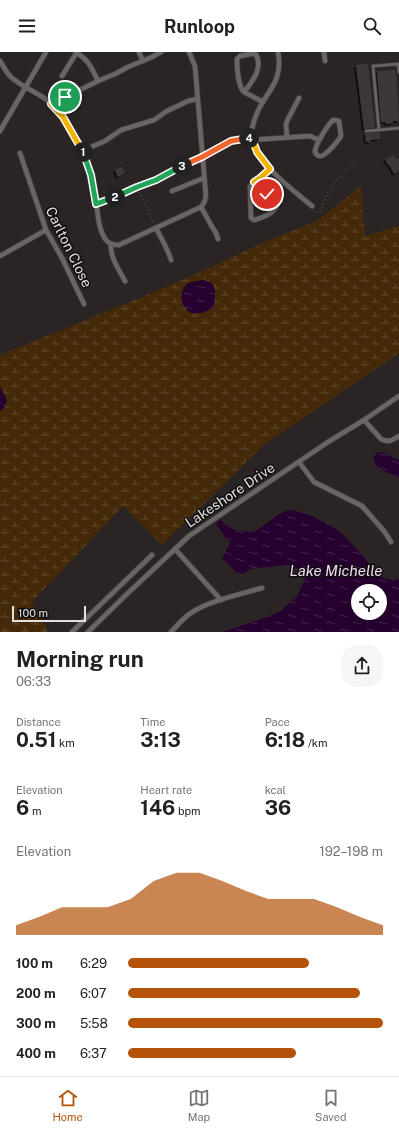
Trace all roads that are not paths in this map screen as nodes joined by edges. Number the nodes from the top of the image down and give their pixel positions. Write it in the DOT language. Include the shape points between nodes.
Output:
graph roads {
  1 [pos="46,52"];
  2 [pos="139,52"];
  3 [pos="161,52"];
  4 [pos="189,52"];
  5 [pos="278,52"];
  6 [pos="324,52"];
  7 [pos="77,53"];
  8 [pos="0,61"];
  9 [pos="143,61"];
  10 [pos="326,61"];
  11 [pos="399,64"];
  12 [pos="399,72"];
  13 [pos="62,76"];
  14 [pos="98,81"];
  15 [pos="26,87"];
  16 [pos="244,92"];
  17 [pos="299,98"];
  18 [pos="197,99"];
  19 [pos="262,102"];
  20 [pos="51,104"];
  21 [pos="399,128"];
  22 [pos="379,130"];
  23 [pos="0,131"];
  24 [pos="366,131"];
  25 [pos="287,137"];
  26 [pos="252,139"];
  27 [pos="319,140"];
  28 [pos="82,151"];
  29 [pos="20,154"];
  30 [pos="202,157"];
  31 [pos="270,169"];
  32 [pos="204,178"];
  33 [pos="254,182"];
  34 [pos="172,191"];
  35 [pos="96,204"];
  36 [pos="312,206"];
  37 [pos="201,207"];
  38 [pos="156,228"];
  39 [pos="46,230"];
  40 [pos="218,239"];
  41 [pos="111,244"];
  42 [pos="0,256"];
  43 [pos="171,260"];
  44 [pos="125,281"];
  45 [pos="84,304"];
  46 [pos="399,396"];
  47 [pos="364,420"];
  48 [pos="399,436"];
  49 [pos="298,462"];
  50 [pos="391,542"];
  51 [pos="175,549"];
  52 [pos="152,554"];
  53 [pos="262,588"];
  54 [pos="221,600"];
  55 [pos="72,632"];
  56 [pos="88,632"];
  57 [pos="170,632"];
  1 -- 15 [label="street"];
  2 -- 9 [label="street"];
  3 -- 9 [label="street"];
  4 -- 18 [label="street" via="195,66"];
  5 -- 19 [label="street" via="277,77 274,86"];
  6 -- 10 [label="street"];
  7 -- 13 [label="street"];
  7 -- 14 [label="street" via="89,62"];
  8 -- 15 [label="street" via="13,79"];
  9 -- 14 [label="street"];
  11 -- 12 [label="lane"];
  11 -- 22 [label="lane" via="373,66"];
  14 -- 20 [label="street"];
  15 -- 20 [label="street"];
  15 -- 23 [label="street"];
  16 -- 16 [label="street" via="241,89 237,59 240,56 255,54 258,70"];
  16 -- 19 [label="street"];
  17 -- 25 [label="street" via="286,124"];
  18 -- 28 [label="street" via="173,108 154,120 121,130 105,141"];
  18 -- 30 [label="street"];
  19 -- 26 [label="street" via="256,115"];
  20 -- 28 [label="street" via="63,117"];
  21 -- 22 [label="lane"];
  22 -- 24 [label="lane"];
  25 -- 26 [label="street"];
  25 -- 27 [label="street" via="310,136"];
  26 -- 30 [label="street" via="231,141"];
  26 -- 31 [label="street" via="257,152"];
  27 -- 27 [label="street" via="314,152 322,156 341,136 339,121 332,122"];
  28 -- 35 [label="street" via="91,175"];
  29 -- 39 [label="street, Carlton Close"];
  30 -- 32 [label="street"];
  30 -- 35 [label="street" via="156,180"];
  31 -- 33 [label="street"];
  31 -- 36 [label="street"];
  32 -- 34 [label="street"];
  32 -- 37 [label="street" via="206,198"];
  33 -- 33 [label="street" via="277,205 273,211 254,220 251,218 249,189"];
  35 -- 41 [label="street" via="104,236"];
  37 -- 38 [label="street"];
  37 -- 40 [label="street"];
  38 -- 41 [label="street" via="119,246"];
  38 -- 43 [label="street"];
  39 -- 42 [label="street"];
  39 -- 45 [label="street, Carlton Close"];
  41 -- 44 [label="street" via="113,257"];
  46 -- 47 [label="street, Lakeshore Drive"];
  47 -- 48 [label="street" via="384,441"];
  47 -- 49 [label="street, Lakeshore Drive"];
  49 -- 50 [label="street" via="314,482 362,506"];
  49 -- 51 [label="street, Lakeshore Drive" via="189,536"];
  51 -- 54 [label="street"];
  51 -- 56 [label="street, Lakeshore Drive"];
  52 -- 55 [label="street"];
  53 -- 54 [label="street"];
  54 -- 57 [label="street" via="196,609"];
}
